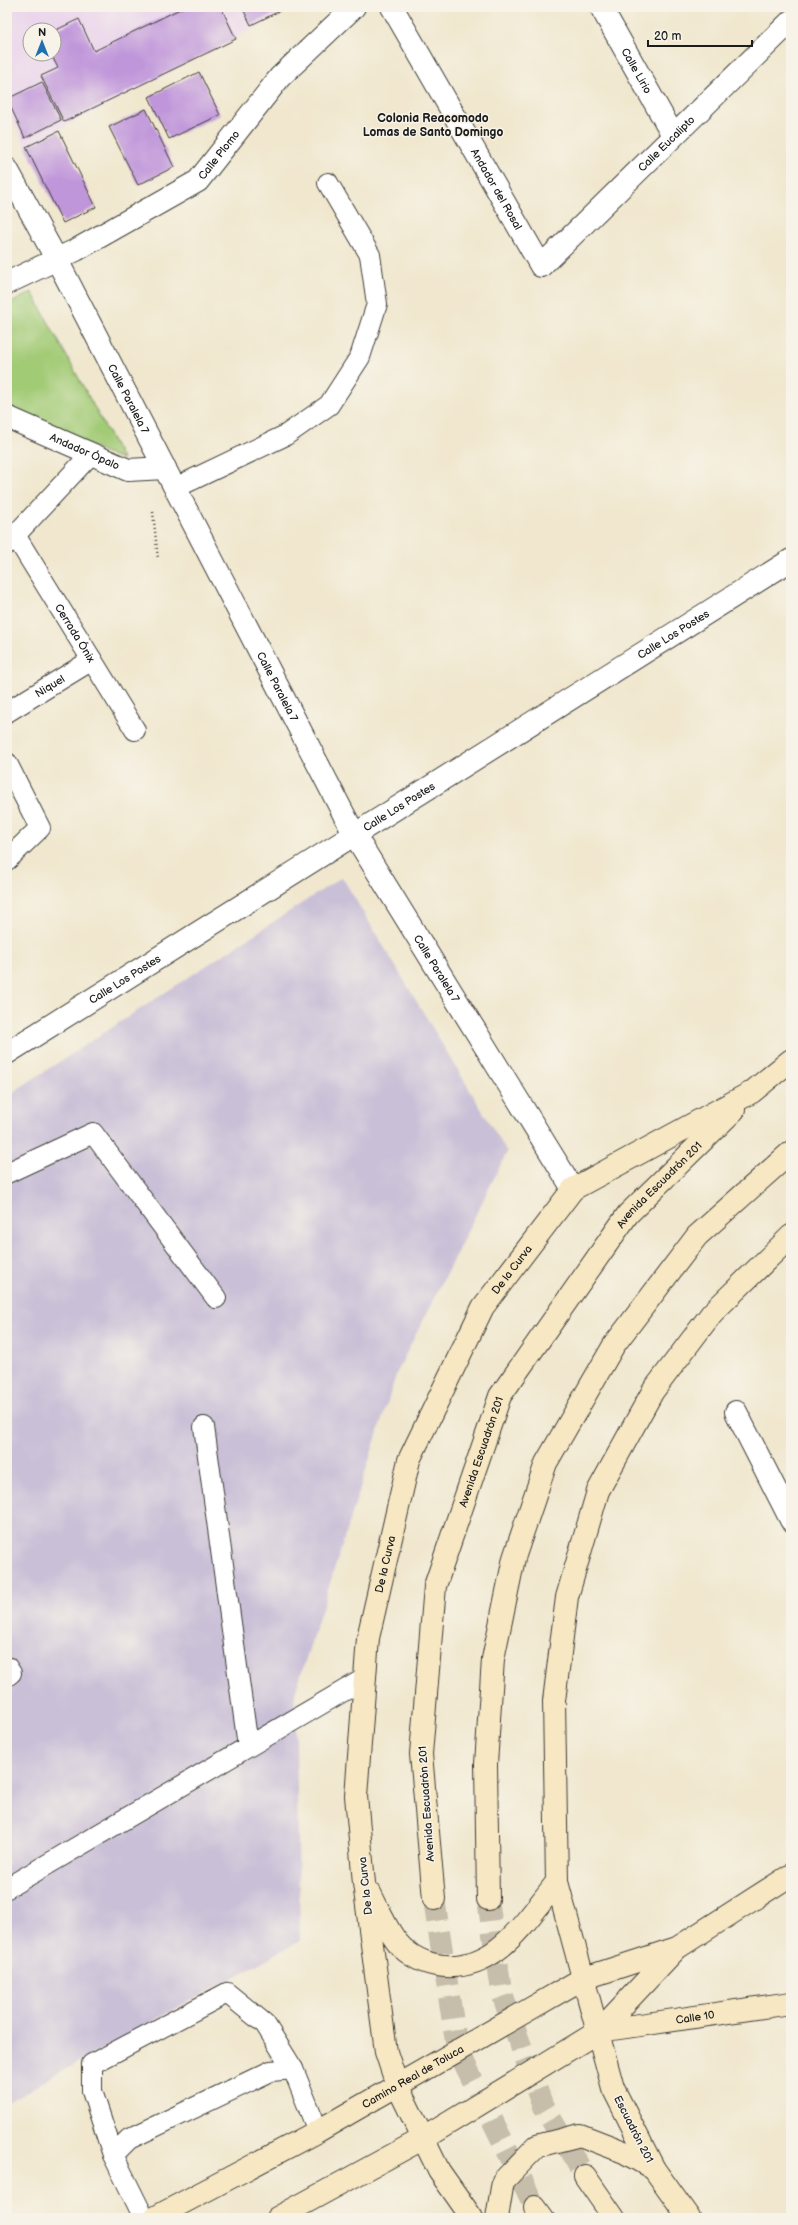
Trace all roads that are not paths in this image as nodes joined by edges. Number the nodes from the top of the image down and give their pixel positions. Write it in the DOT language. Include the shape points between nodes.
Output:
graph roads {
  1 [pos="354,7"];
  2 [pos="392,7"];
  3 [pos="601,7"];
  4 [pos="791,21"];
  5 [pos="673,135"];
  6 [pos="7,169"];
  7 [pos="328,183"];
  8 [pos="57,260"];
  9 [pos="541,266"];
  10 [pos="7,282"];
  11 [pos="7,417"];
  12 [pos="91,454"];
  13 [pos="165,468"];
  14 [pos="175,488"];
  15 [pos="11,539"];
  16 [pos="791,560"];
  17 [pos="92,660"];
  18 [pos="7,712"];
  19 [pos="135,730"];
  20 [pos="7,763"];
  21 [pos="354,834"];
  22 [pos="7,860"];
  23 [pos="7,1053"];
  24 [pos="791,1060"];
  25 [pos="752,1092"];
  26 [pos="791,1152"];
  27 [pos="7,1173"];
  28 [pos="574,1189"];
  29 [pos="791,1236"];
  30 [pos="216,1298"];
  31 [pos="736,1412"];
  32 [pos="204,1427"];
  33 [pos="791,1520"];
  34 [pos="7,1667"];
  35 [pos="7,1676"];
  36 [pos="364,1679"];
  37 [pos="248,1746"];
  38 [pos="791,1875"];
  39 [pos="557,1882"];
  40 [pos="364,1883"];
  41 [pos="7,1888"];
  42 [pos="434,1899"];
  43 [pos="488,1899"];
  44 [pos="677,1948"];
  45 [pos="582,1979"];
  46 [pos="791,2003"];
  47 [pos="599,2031"];
  48 [pos="293,2069"];
  49 [pos="397,2085"];
  50 [pos="318,2131"];
  51 [pos="424,2138"];
  52 [pos="113,2155"];
  53 [pos="654,2169"];
  54 [pos="585,2176"];
  55 [pos="144,2218"];
  56 [pos="154,2218"];
  57 [pos="277,2218"];
  58 [pos="472,2218"];
  59 [pos="497,2218"];
  60 [pos="614,2218"];
  61 [pos="689,2218"];
  1 -- 8 [label="street, Calle Plomo" via="280,77 198,181"];
  2 -- 9 [label="street, Andador del Rosal"];
  3 -- 5 [label="street, Calle Lirio"];
  4 -- 5 [label="street, Calle Eucalipto"];
  5 -- 9 [label="street, Calle Eucalipto"];
  6 -- 8 [label="street, Calle Paralela 7"];
  7 -- 14 [label="lane" via="370,255 377,304 360,357 329,405 286,435"];
  8 -- 10 [label="street, Calle Plomo"];
  8 -- 13 [label="street, Calle Paralela 7"];
  11 -- 12 [label="street, Andador Ópalo"];
  12 -- 13 [label="street, Andador Ópalo" via="128,470"];
  12 -- 15 [label="lane"];
  13 -- 14 [label="street, Calle Paralela 7"];
  14 -- 21 [label="street, Calle Paralela 7"];
  15 -- 17 [label="lane, Cerrada Ónix"];
  16 -- 21 [label="street, Calle Los Postes"];
  17 -- 18 [label="lane, Niquel"];
  17 -- 19 [label="lane, Cerrada Ónix"];
  20 -- 22 [label="lane" via="40,828"];
  21 -- 23 [label="street, Calle Los Postes"];
  21 -- 28 [label="street, Calle Paralela 7"];
  24 -- 25 [label="main road, De la Curva"];
  25 -- 28 [label="main road, De la Curva"];
  25 -- 42 [label="main road, Avenida Escuadrón 201" via="628,1214 500,1396 435,1586 420,1754"];
  26 -- 43 [label="main road" via="698,1236 614,1344 546,1462 514,1558 493,1659 486,1764"];
  27 -- 30 [label="lane" via="93,1133"];
  28 -- 36 [label="main road, De la Curva" via="483,1307 408,1460 368,1638"];
  29 -- 39 [label="main road" via="712,1313 653,1391 598,1491 568,1597 554,1701"];
  31 -- 33 [label="street"];
  32 -- 37 [label="lane"];
  34 -- 35 [label="lane" via="11,1673"];
  36 -- 37 [label="lane"];
  36 -- 40 [label="main road, De la Curva" via="356,1796"];
  37 -- 41 [label="lane"];
  38 -- 44 [label="main road, Camino Real de Toluca"];
  39 -- 40 [label="main road" via="508,1942 489,1957 463,1966 446,1967 424,1963 405,1951 394,1939"];
  39 -- 45 [label="main road"];
  40 -- 49 [label="main road, De la Curva" via="386,2052"];
  44 -- 45 [label="main road, Camino Real de Toluca"];
  44 -- 47 [label="main road, Camino Real de Toluca"];
  45 -- 47 [label="main road"];
  45 -- 49 [label="main road, Camino Real de Toluca"];
  46 -- 47 [label="main road, Calle 10"];
  47 -- 51 [label="main road, Camino Real de Toluca"];
  47 -- 53 [label="main road, Escuadrón 201" via="613,2088"];
  48 -- 50 [label="lane"];
  48 -- 52 [label="lane" via="271,2071 129,2139"];
  48 -- 52 [label="lane" via="265,2024 227,1993 92,2064 92,2090"];
  49 -- 50 [label="main road, Camino Real de Toluca"];
  49 -- 51 [label="main road, De la Curva"];
  50 -- 56 [label="main road, Camino Real de Toluca"];
  51 -- 57 [label="main road, Camino Real de Toluca"];
  51 -- 58 [label="main road, De la Curva" via="439,2170"];
  52 -- 55 [label="lane"];
  53 -- 59 [label="main road" via="624,2152 580,2135 537,2146 503,2181"];
  53 -- 61 [label="main road, Escuadrón 201"];
  54 -- 60 [label="main road"];
}
